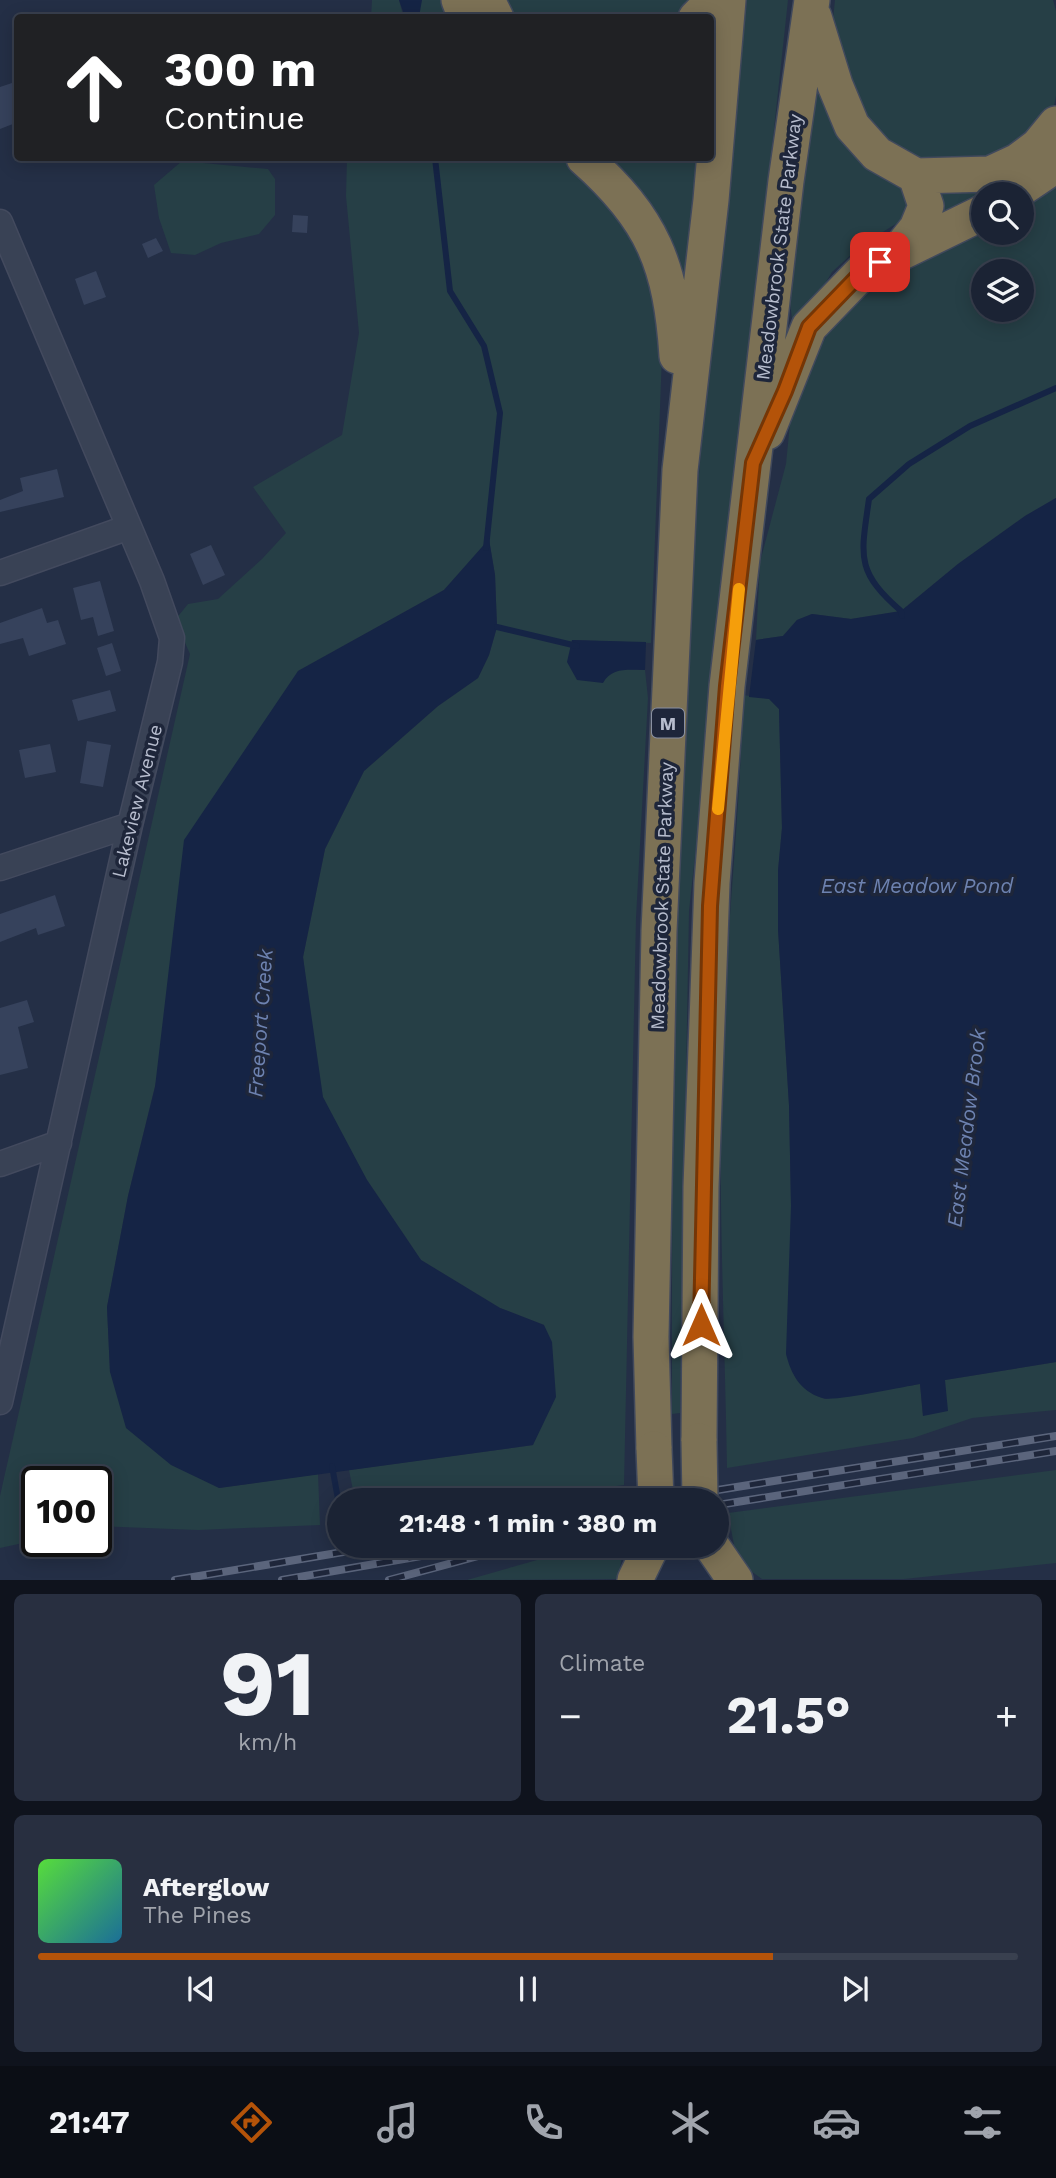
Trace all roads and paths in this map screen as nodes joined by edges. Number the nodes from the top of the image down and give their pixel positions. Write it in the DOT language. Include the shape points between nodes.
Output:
graph roads {
  1 [pos="714,0"];
  2 [pos="728,0"];
  3 [pos="811,3"];
  4 [pos="700,14"];
  5 [pos="1056,124"];
  6 [pos="587,161"];
  7 [pos="1056,165"];
  8 [pos="916,176"];
  9 [pos="1031,182"];
  10 [pos="971,218"];
  11 [pos="0,222"];
  12 [pos="897,253"];
  13 [pos="10,274"];
  14 [pos="683,436"];
  15 [pos="753,463"];
  16 [pos="129,527"];
  17 [pos="0,573"];
  18 [pos="130,825"];
  19 [pos="0,868"];
  20 [pos="59,1143"];
  21 [pos="0,1164"];
  22 [pos="0,1402"];
  23 [pos="656,1488"];
  24 [pos="700,1488"];
  25 [pos="646,1558"];
  26 [pos="657,1558"];
  27 [pos="701,1558"];
  28 [pos="720,1558"];
  29 [pos="635,1580"];
  30 [pos="658,1580"];
  31 [pos="700,1580"];
  32 [pos="735,1580"];
  1 -- 4 [label="highway"];
  2 -- 14 [label="highway, Meadowbrook State Parkway / M" via="711,200"];
  3 -- 8 [label="highway" via="852,126 877,154"];
  3 -- 15 [label="highway, Meadowbrook State Parkway"];
  5 -- 8 [label="highway" via="1038,146 990,174"];
  6 -- 14 [label="highway" via="641,218 661,257 674,305"];
  7 -- 9 [label="highway"];
  8 -- 12 [label="highway" via="926,206"];
  10 -- 12 [label="highway"];
  11 -- 13 [label="street, Lakeview Avenue"];
  12 -- 15 [label="highway" via="863,271 809,327"];
  13 -- 16 [label="street, Lakeview Avenue"];
  14 -- 23 [label="highway, Meadowbrook State Parkway / M, bridge" via="659,931 652,1337"];
  15 -- 24 [label="highway, Meadowbrook State Parkway, bridge" via="727,686 710,906 701,1187"];
  16 -- 17 [label="street"];
  16 -- 18 [label="street, Lakeview Avenue" via="172,638"];
  18 -- 19 [label="street"];
  18 -- 20 [label="street, Lakeview Avenue"];
  20 -- 21 [label="street"];
  20 -- 22 [label="street, Lakeview Avenue"];
  25 -- 29 [label="highway"];
  26 -- 30 [label="highway"];
  27 -- 31 [label="highway"];
  28 -- 32 [label="highway"];
}
